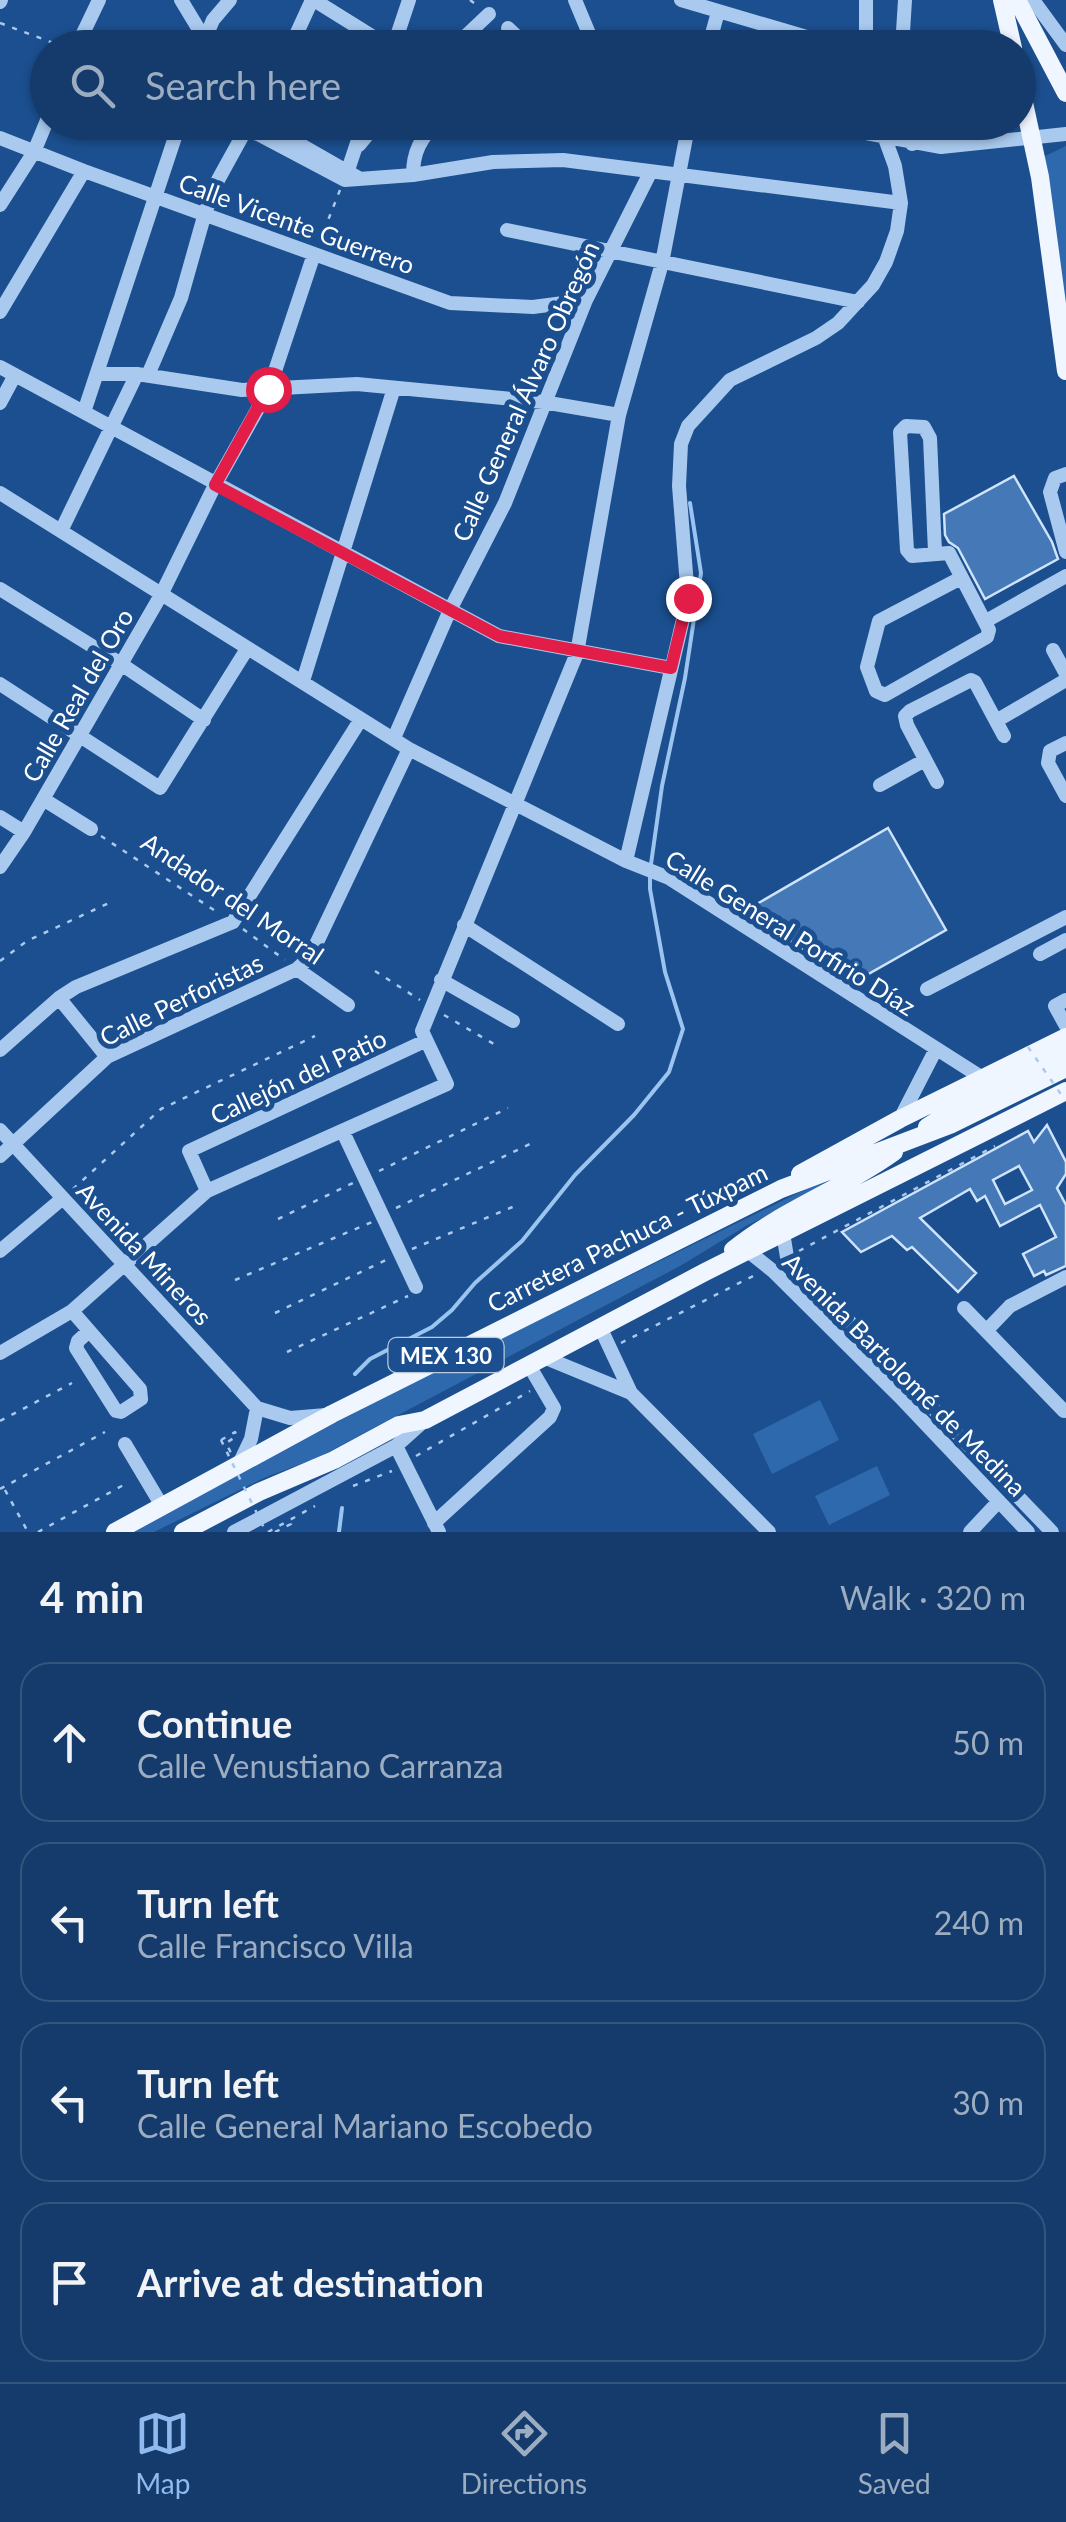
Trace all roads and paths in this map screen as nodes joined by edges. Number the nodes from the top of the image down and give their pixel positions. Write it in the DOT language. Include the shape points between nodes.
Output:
graph roads {
  1 [pos="99,0"];
  2 [pos="181,0"];
  3 [pos="230,0"];
  4 [pos="313,0"];
  5 [pos="409,0"];
  6 [pos="576,0"];
  7 [pos="680,0"];
  8 [pos="866,0"];
  9 [pos="904,0"];
  10 [pos="1033,0"];
  11 [pos="1009,2"];
  12 [pos="718,12"];
  13 [pos="489,14"];
  14 [pos="0,23"];
  15 [pos="85,30"];
  16 [pos="196,30"];
  17 [pos="211,30"];
  18 [pos="300,30"];
  19 [pos="362,30"];
  20 [pos="398,30"];
  21 [pos="472,30"];
  22 [pos="587,30"];
  23 [pos="713,30"];
  24 [pos="781,30"];
  25 [pos="866,30"];
  26 [pos="903,30"];
  27 [pos="1011,30"];
  28 [pos="1027,30"];
  29 [pos="30,34"];
  30 [pos="1036,45"];
  31 [pos="1066,45"];
  32 [pos="1066,93"];
  33 [pos="1066,134"];
  34 [pos="0,138"];
  35 [pos="1036,138"];
  36 [pos="39,140"];
  37 [pos="175,140"];
  38 [pos="243,140"];
  39 [pos="279,140"];
  40 [pos="358,140"];
  41 [pos="363,140"];
  42 [pos="420,140"];
  43 [pos="685,140"];
  44 [pos="884,140"];
  45 [pos="893,140"];
  46 [pos="912,140"];
  47 [pos="1014,140"];
  48 [pos="1032,140"];
  49 [pos="912,144"];
  50 [pos="354,150"];
  51 [pos="34,152"];
  52 [pos="84,171"];
  53 [pos="650,172"];
  54 [pos="413,174"];
  55 [pos="350,176"];
  56 [pos="678,176"];
  57 [pos="158,197"];
  58 [pos="902,203"];
  59 [pos="0,205"];
  60 [pos="205,213"];
  61 [pos="507,230"];
  62 [pos="610,252"];
  63 [pos="314,254"];
  64 [pos="662,263"];
  65 [pos="586,300"];
  66 [pos="858,302"];
  67 [pos="0,312"];
  68 [pos="0,367"];
  69 [pos="1066,371"];
  70 [pos="97,374"];
  71 [pos="15,375"];
  72 [pos="142,375"];
  73 [pos="394,388"];
  74 [pos="268,389"];
  75 [pos="0,402"];
  76 [pos="543,402"];
  77 [pos="84,412"];
  78 [pos="619,415"];
  79 [pos="112,426"];
  80 [pos="1066,474"];
  81 [pos="215,485"];
  82 [pos="0,494"];
  83 [pos="61,530"];
  84 [pos="935,552"];
  85 [pos="1066,552"];
  86 [pos="342,554"];
  87 [pos="1066,576"];
  88 [pos="960,578"];
  89 [pos="0,589"];
  90 [pos="161,595"];
  91 [pos="450,610"];
  92 [pos="986,620"];
  93 [pos="247,650"];
  94 [pos="1052,650"];
  95 [pos="577,653"];
  96 [pos="121,664"];
  97 [pos="671,668"];
  98 [pos="1066,677"];
  99 [pos="303,681"];
  100 [pos="0,684"];
  101 [pos="204,720"];
  102 [pos="362,720"];
  103 [pos="996,721"];
  104 [pos="78,734"];
  105 [pos="1004,736"];
  106 [pos="394,738"];
  107 [pos="1066,743"];
  108 [pos="409,749"];
  109 [pos="925,760"];
  110 [pos="937,782"];
  111 [pos="880,785"];
  112 [pos="1066,796"];
  113 [pos="42,799"];
  114 [pos="516,803"];
  115 [pos="0,817"];
  116 [pos="91,829"];
  117 [pos="24,832"];
  118 [pos="631,863"];
  119 [pos="0,867"];
  120 [pos="112,902"];
  121 [pos="1066,918"];
  122 [pos="233,922"];
  123 [pos="464,925"];
  124 [pos="1066,940"];
  125 [pos="1040,954"];
  126 [pos="0,961"];
  127 [pos="297,968"];
  128 [pos="441,980"];
  129 [pos="927,989"];
  130 [pos="59,998"];
  131 [pos="1066,1000"];
  132 [pos="348,1005"];
  133 [pos="513,1020"];
  134 [pos="618,1024"];
  135 [pos="1066,1026"];
  136 [pos="315,1036"];
  137 [pos="424,1036"];
  138 [pos="1066,1037"];
  139 [pos="1028,1047"];
  140 [pos="936,1048"];
  141 [pos="0,1050"];
  142 [pos="1066,1050"];
  143 [pos="107,1057"];
  144 [pos="1066,1068"];
  145 [pos="984,1079"];
  146 [pos="1066,1091"];
  147 [pos="1065,1100"];
  148 [pos="508,1108"];
  149 [pos="900,1119"];
  150 [pos="0,1130"];
  151 [pos="344,1132"];
  152 [pos="914,1137"];
  153 [pos="1002,1141"];
  154 [pos="13,1145"];
  155 [pos="0,1156"];
  156 [pos="364,1178"];
  157 [pos="782,1188"];
  158 [pos="207,1191"];
  159 [pos="63,1198"];
  160 [pos="278,1219"];
  161 [pos="783,1233"];
  162 [pos="748,1251"];
  163 [pos="1,1252"];
  164 [pos="787,1258"];
  165 [pos="125,1262"];
  166 [pos="769,1268"];
  167 [pos="705,1272"];
  168 [pos="1066,1277"];
  169 [pos="416,1288"];
  170 [pos="964,1308"];
  171 [pos="72,1311"];
  172 [pos="600,1329"];
  173 [pos="986,1330"];
  174 [pos="89,1331"];
  175 [pos="287,1352"];
  176 [pos="0,1353"];
  177 [pos="612,1354"];
  178 [pos="538,1362"];
  179 [pos="588,1375"];
  180 [pos="72,1383"];
  181 [pos="542,1384"];
  182 [pos="912,1384"];
  183 [pos="632,1393"];
  184 [pos="900,1398"];
  185 [pos="257,1408"];
  186 [pos="1064,1411"];
  187 [pos="332,1414"];
  188 [pos="424,1420"];
  189 [pos="0,1422"];
  190 [pos="105,1432"];
  191 [pos="224,1441"];
  192 [pos="124,1444"];
  193 [pos="396,1446"];
  194 [pos="404,1463"];
  195 [pos="238,1468"];
  196 [pos="144,1474"];
  197 [pos="351,1486"];
  198 [pos="2,1488"];
  199 [pos="1000,1502"];
  200 [pos="320,1504"];
  201 [pos="162,1506"];
  202 [pos="290,1524"];
  203 [pos="437,1527"];
  204 [pos="28,1532"];
  205 [pos="38,1532"];
  206 [pos="115,1532"];
  207 [pos="182,1532"];
  208 [pos="234,1532"];
  209 [pos="267,1532"];
  210 [pos="275,1532"];
  211 [pos="769,1532"];
  212 [pos="970,1532"];
  213 [pos="1028,1532"];
  214 [pos="1052,1532"];
  1 -- 15 [label="street"];
  2 -- 16 [label="street"];
  3 -- 17 [label="street"];
  4 -- 18 [label="street"];
  4 -- 19 [label="street"];
  5 -- 20 [label="street"];
  6 -- 22 [label="street"];
  7 -- 12 [label="street"];
  8 -- 25 [label="street"];
  9 -- 26 [label="street"];
  10 -- 31 [label="street"];
  11 -- 27 [label="main road"];
  11 -- 28 [label="main road"];
  12 -- 23 [label="street"];
  12 -- 24 [label="street"];
  13 -- 21 [label="street"];
  14 -- 29 [label="path"];
  30 -- 32 [label="main road"];
  33 -- 35 [label="street"];
  34 -- 51 [label="street, Calle Vicente Guerrero"];
  36 -- 51 [label="street"];
  37 -- 57 [label="street"];
  38 -- 60 [label="street"];
  39 -- 55 [label="street"];
  40 -- 50 [label="street"];
  41 -- 50 [label="street"];
  42 -- 54 [label="street"];
  43 -- 56 [label="street"];
  44 -- 58 [label="street"];
  45 -- 49 [label="street"];
  46 -- 49 [label="street"];
  47 -- 49 [label="street" via="941,148"];
  48 -- 69 [label="main road"];
  50 -- 55 [label="street"];
  51 -- 52 [label="street, Calle Vicente Guerrero"];
  51 -- 59 [label="street"];
  52 -- 57 [label="street, Calle Vicente Guerrero"];
  52 -- 67 [label="street"];
  53 -- 54 [label="street" via="550,160"];
  53 -- 56 [label="street"];
  53 -- 62 [label="street, Calle General Álvaro Obregón"];
  54 -- 55 [label="street"];
  55 -- 63 [label="path"];
  56 -- 58 [label="street"];
  56 -- 64 [label="street"];
  57 -- 60 [label="street, Calle Vicente Guerrero"];
  57 -- 70 [label="street"];
  58 -- 66 [label="street" via="886,262"];
  60 -- 63 [label="street, Calle Vicente Guerrero"];
  60 -- 72 [label="street" via="181,298"];
  61 -- 62 [label="street"];
  62 -- 64 [label="street"];
  62 -- 65 [label="street, Calle General Álvaro Obregón"];
  63 -- 65 [label="street, Calle Vicente Guerrero" via="450,303 534,307"];
  63 -- 74 [label="street, Calle Real del Oro"];
  64 -- 66 [label="street"];
  64 -- 78 [label="street"];
  65 -- 76 [label="street, Calle General Álvaro Obregón"];
  66 -- 97 [label="street" via="816,338 730,380 688,426 679,486 688,598"];
  68 -- 71 [label="street"];
  70 -- 72 [label="street"];
  70 -- 77 [label="street"];
  71 -- 75 [label="street"];
  71 -- 77 [label="street"];
  72 -- 74 [label="street"];
  72 -- 79 [label="street"];
  73 -- 74 [label="street"];
  73 -- 76 [label="street"];
  73 -- 86 [label="street"];
  74 -- 81 [label="street, Calle Real del Oro"];
  76 -- 78 [label="street"];
  76 -- 91 [label="street, Calle General Álvaro Obregón" via="505,503"];
  77 -- 79 [label="street"];
  78 -- 95 [label="street"];
  79 -- 81 [label="street"];
  79 -- 83 [label="street"];
  80 -- 85 [label="street" via="1054,478 1050,492"];
  81 -- 86 [label="street"];
  81 -- 90 [label="street, Calle Real del Oro"];
  82 -- 83 [label="street, Calle General Porfirio Díaz"];
  83 -- 90 [label="street, Calle General Porfirio Díaz"];
  84 -- 84 [label="street" via="930,438 924,427 906,426 900,432 907,550 912,556"];
  84 -- 88 [label="street" via="949,553"];
  86 -- 91 [label="street"];
  86 -- 99 [label="street"];
  87 -- 92 [label="street"];
  88 -- 92 [label="street"];
  88 -- 92 [label="street" via="880,621 867,667 876,691 885,695 987,637"];
  89 -- 96 [label="street"];
  90 -- 93 [label="street, Calle General Porfirio Díaz"];
  90 -- 96 [label="street, Calle Real del Oro"];
  91 -- 95 [label="street" via="499,636"];
  91 -- 106 [label="street, Calle General Álvaro Obregón"];
  93 -- 99 [label="street, Calle General Porfirio Díaz"];
  93 -- 101 [label="street"];
  94 -- 98 [label="street"];
  95 -- 97 [label="street"];
  95 -- 114 [label="street"];
  96 -- 101 [label="street"];
  96 -- 104 [label="street, Calle Real del Oro"];
  97 -- 118 [label="street"];
  98 -- 103 [label="street"];
  99 -- 102 [label="street, Calle General Porfirio Díaz"];
  100 -- 104 [label="street"];
  101 -- 104 [label="street" via="160,788"];
  102 -- 106 [label="street, Calle General Porfirio Díaz"];
  102 -- 122 [label="street"];
  103 -- 105 [label="street"];
  103 -- 109 [label="street" via="976,682 966,680 905,716"];
  104 -- 113 [label="street, Calle Real del Oro"];
  106 -- 108 [label="street, Calle General Porfirio Díaz"];
  107 -- 112 [label="street" via="1050,752 1048,763"];
  108 -- 114 [label="street, Calle General Porfirio Díaz"];
  108 -- 127 [label="street" via="310,957"];
  109 -- 110 [label="street"];
  109 -- 111 [label="street"];
  113 -- 116 [label="street"];
  113 -- 117 [label="street, Calle Real del Oro"];
  114 -- 118 [label="street, Calle General Porfirio Díaz"];
  114 -- 123 [label="street"];
  115 -- 117 [label="street"];
  116 -- 122 [label="path, Andador del Morral"];
  117 -- 119 [label="street, Calle Real del Oro"];
  118 -- 140 [label="street, Calle General Porfirio Díaz" via="670,878"];
  120 -- 126 [label="path" via="27,941"];
  121 -- 129 [label="street"];
  122 -- 127 [label="path, Andador del Morral"];
  122 -- 130 [label="street"];
  123 -- 128 [label="street"];
  123 -- 134 [label="street"];
  124 -- 125 [label="street"];
  127 -- 132 [label="street, Andador del Morral"];
  127 -- 143 [label="street, Calle Perforistas"];
  128 -- 133 [label="street"];
  128 -- 137 [label="street"];
  130 -- 141 [label="street"];
  130 -- 143 [label="street"];
  131 -- 135 [label="street" via="1055,1006"];
  136 -- 159 [label="path" via="161,1110"];
  137 -- 151 [label="street" via="447,1084"];
  137 -- 158 [label="street, Callejón del Patio" via="189,1150"];
  138 -- 145 [label="main road"];
  139 -- 147 [label="path, bridge"];
  140 -- 145 [label="street, Calle General Porfirio Díaz"];
  140 -- 149 [label="street"];
  142 -- 152 [label="main road" via="975,1096"];
  143 -- 154 [label="street, Calle Perforistas"];
  144 -- 152 [label="main road, Carretera Pachuca - Túxpam / MEX 130"];
  145 -- 149 [label="main road"];
  146 -- 161 [label="main road, MEX 130"];
  148 -- 156 [label="path"];
  149 -- 157 [label="main road" via="811,1165"];
  150 -- 154 [label="street, Avenida Mineros"];
  151 -- 156 [label="street"];
  151 -- 158 [label="street"];
  152 -- 157 [label="main road, Carretera Pachuca - Túxpam / MEX 130"];
  152 -- 167 [label="main road" via="852,1181 758,1229"];
  153 -- 164 [label="path"];
  154 -- 155 [label="street, Calle Perforistas"];
  154 -- 159 [label="street, Avenida Mineros"];
  156 -- 160 [label="path"];
  156 -- 169 [label="street"];
  157 -- 187 [label="main road, Carretera Pachuca - Túxpam / MEX 130"];
  158 -- 165 [label="street"];
  159 -- 163 [label="street"];
  159 -- 165 [label="street, Avenida Mineros"];
  161 -- 162 [label="main road, MEX 130"];
  161 -- 164 [label="street, Avenida Bartolomé de Medina"];
  162 -- 166 [label="street, Avenida Bartolomé de Medina"];
  162 -- 167 [label="main road, MEX 130"];
  164 -- 182 [label="street, Avenida Bartolomé de Medina"];
  165 -- 171 [label="street"];
  165 -- 185 [label="street, Avenida Mineros"];
  166 -- 177 [label="path"];
  166 -- 184 [label="street, Avenida Bartolomé de Medina"];
  167 -- 172 [label="main road, MEX 130"];
  168 -- 173 [label="street" via="1010,1306"];
  169 -- 175 [label="path"];
  170 -- 173 [label="street"];
  171 -- 174 [label="street"];
  171 -- 176 [label="street"];
  172 -- 177 [label="street"];
  172 -- 178 [label="main road, MEX 130"];
  173 -- 186 [label="street"];
  174 -- 174 [label="street" via="76,1348 121,1412 141,1399 140,1389"];
  177 -- 179 [label="street"];
  177 -- 183 [label="street"];
  178 -- 179 [label="street"];
  178 -- 181 [label="street"];
  178 -- 188 [label="main road, MEX 130"];
  179 -- 183 [label="street"];
  180 -- 189 [label="path"];
  181 -- 194 [label="path"];
  181 -- 203 [label="street" via="554,1408 550,1417"];
  182 -- 184 [label="street"];
  182 -- 214 [label="street, Avenida Bartolomé de Medina"];
  183 -- 211 [label="street"];
  184 -- 199 [label="street, Avenida Bartolomé de Medina"];
  185 -- 187 [label="street" via="290,1418"];
  185 -- 195 [label="street"];
  187 -- 195 [label="main road, Carretera Pachuca - Túxpam / MEX 130"];
  188 -- 193 [label="street, MEX 130"];
  188 -- 207 [label="main road, MEX 130" via="399,1425"];
  190 -- 198 [label="path"];
  191 -- 209 [label="path, bridge"];
  192 -- 196 [label="street"];
  193 -- 194 [label="street"];
  193 -- 208 [label="street, MEX 130"];
  194 -- 197 [label="path"];
  194 -- 203 [label="street"];
  195 -- 201 [label="main road, Carretera Pachuca - Túxpam / MEX 130"];
  196 -- 201 [label="street"];
  196 -- 205 [label="path"];
  198 -- 204 [label="path"];
  199 -- 212 [label="street"];
  199 -- 213 [label="street, Avenida Bartolomé de Medina"];
  200 -- 209 [label="path"];
  201 -- 206 [label="main road, Carretera Pachuca - Túxpam / MEX 130"];
  202 -- 210 [label="path"];
}
